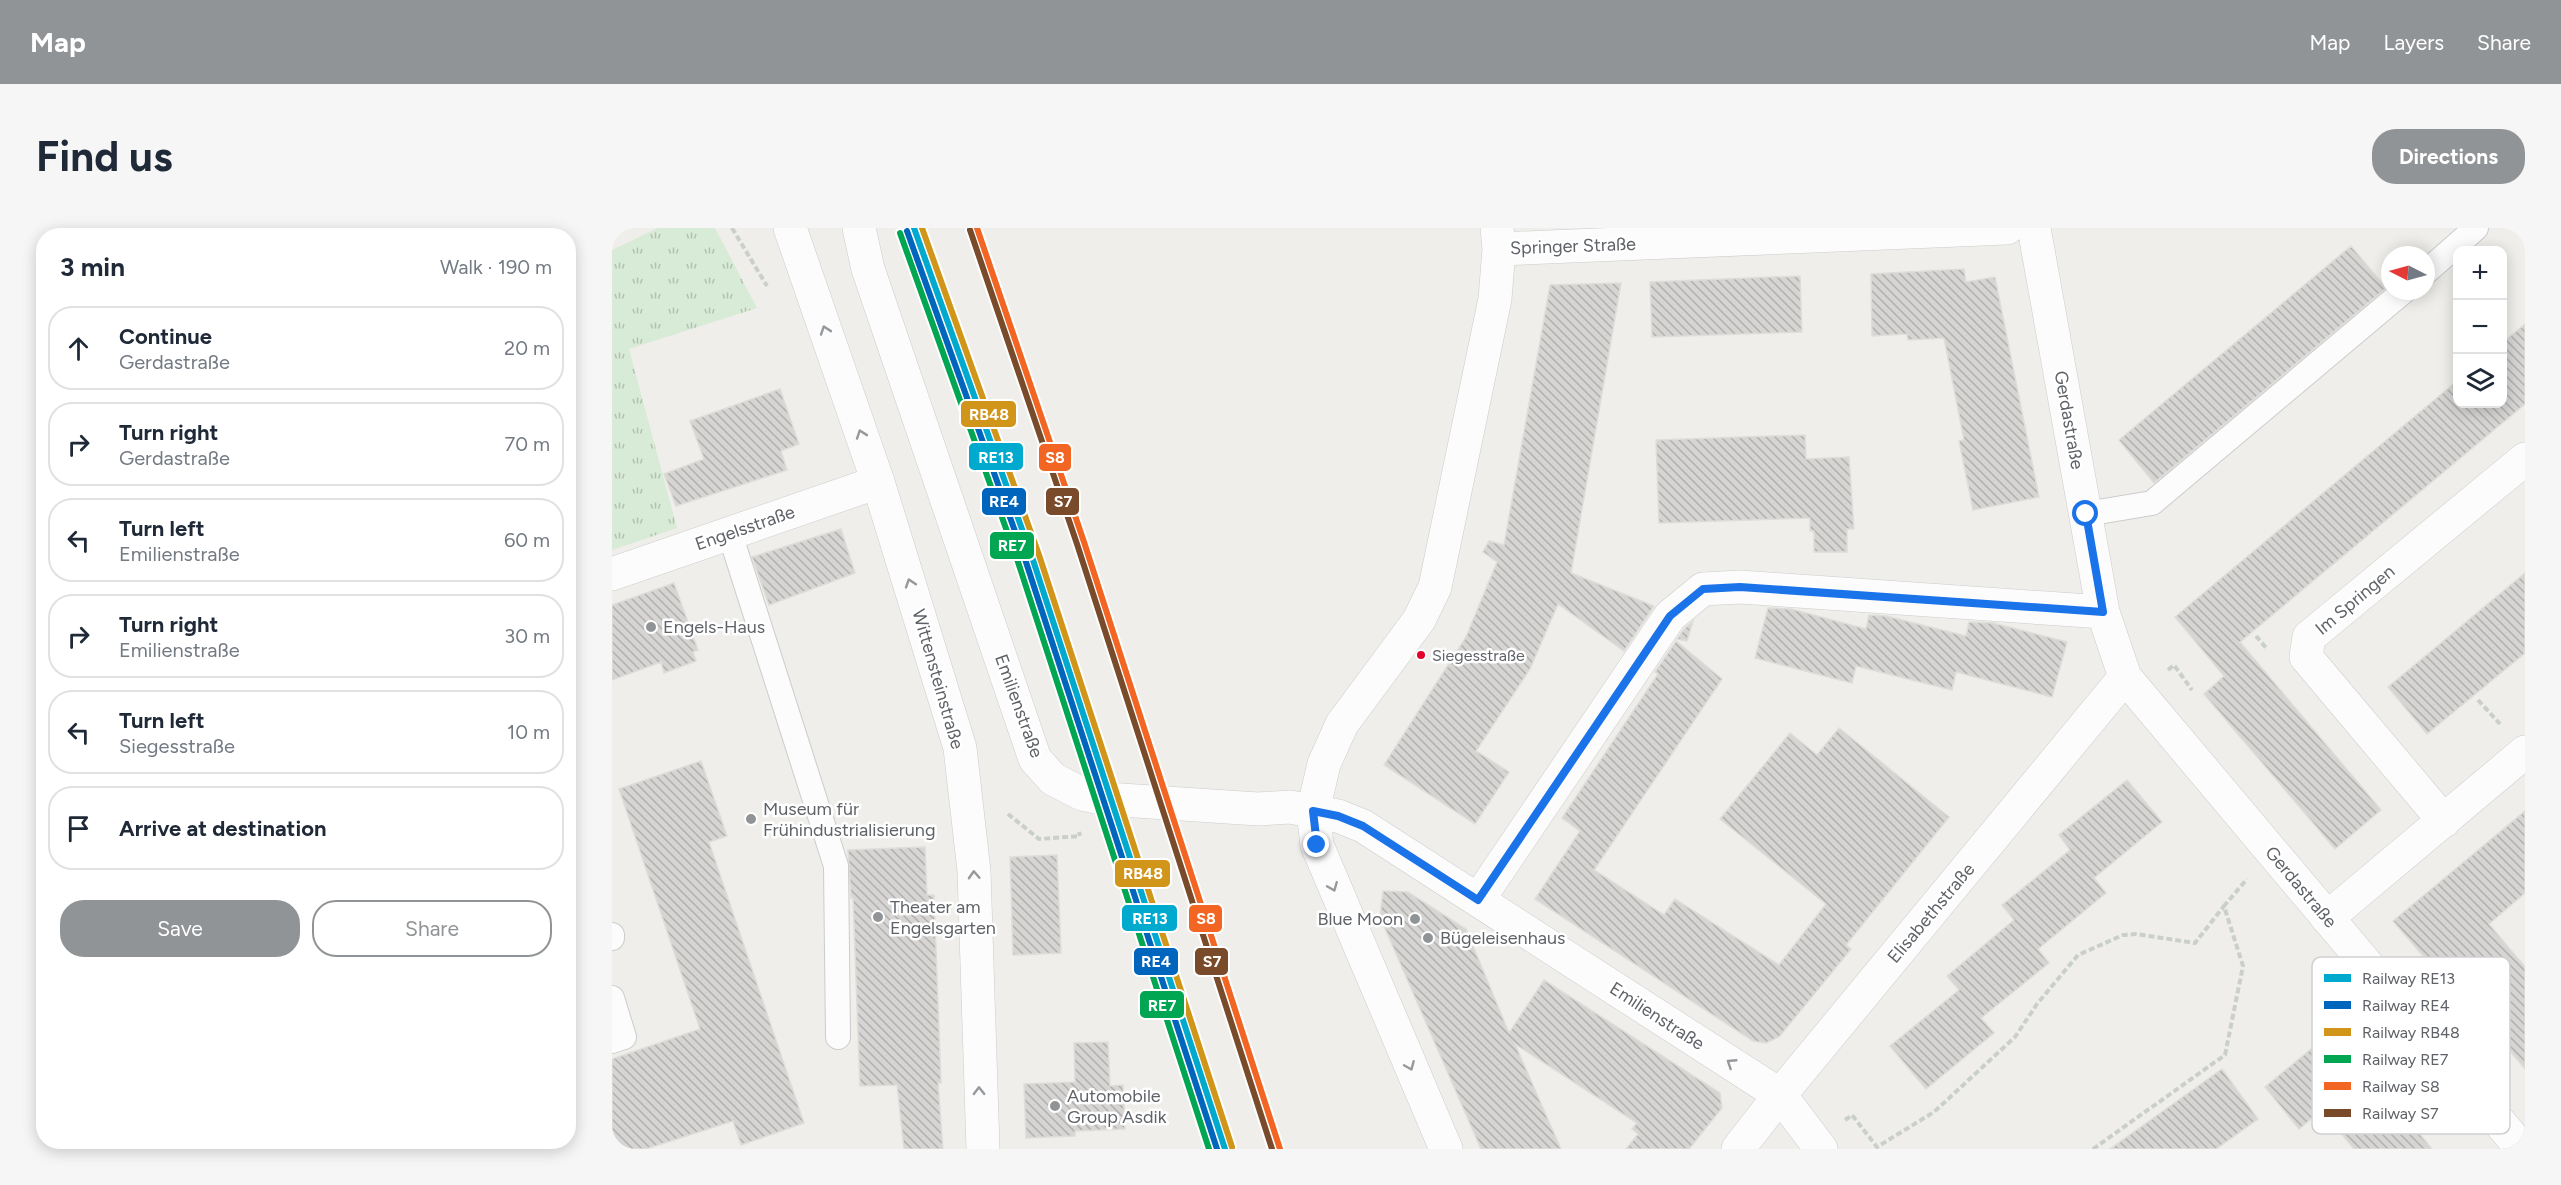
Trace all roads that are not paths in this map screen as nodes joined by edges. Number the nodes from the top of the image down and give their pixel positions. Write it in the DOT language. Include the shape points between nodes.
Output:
graph roads {
  1 [pos="790,228"];
  2 [pos="843,228"];
  3 [pos="859,228"];
  4 [pos="2007,228"];
  5 [pos="2034,228"];
  6 [pos="2476,228"];
  7 [pos="1498,238"];
  8 [pos="2435,264"];
  9 [pos="868,269"];
  10 [pos="2393,300"];
  11 [pos="2525,459"];
  12 [pos="878,482"];
  13 [pos="2086,514"];
  14 [pos="730,534"];
  15 [pos="612,574"];
  16 [pos="2103,612"];
  17 [pos="2125,677"];
  18 [pos="2515,740"];
  19 [pos="1313,811"];
  20 [pos="2444,821"];
  21 [pos="1478,900"];
  22 [pos="2327,918"];
  23 [pos="2360,957"];
  24 [pos="612,998"];
  25 [pos="838,1037"];
  26 [pos="612,1041"];
  27 [pos="1780,1095"];
  28 [pos="2509,1134"];
  29 [pos="983,1149"];
  30 [pos="1446,1149"];
  31 [pos="1738,1149"];
  32 [pos="1821,1149"];
  33 [pos="2522,1149"];
  12 -- 1 [label="street, Wittensteinstraße, one-way"];
  2 -- 9 [label="street, Emilienstraße"];
  3 -- 9 [label="street, Emilienstraße"];
  4 -- 7 [label="street, Springer Straße"];
  5 -- 13 [label="street, Gerdastraße"];
  6 -- 8 [label="lane"];
  7 -- 19 [label="street" via="1495,299 1436,587 1419,620 1342,724 1324,764"];
  9 -- 19 [label="street, Emilienstraße" via="1035,759 1053,779 1083,794 1106,799"];
  10 -- 13 [label="lane" via="2152,503"];
  11 -- 20 [label="street, Im Springen" via="2309,637 2306,657"];
  12 -- 14 [label="street, Engelsstraße"];
  29 -- 12 [label="street, Wittensteinstraße, one-way" via="974,871 960,748"];
  13 -- 16 [label="street, Gerdastraße"];
  14 -- 15 [label="street, Engelsstraße"];
  14 -- 25 [label="lane" via="836,866"];
  16 -- 17 [label="street, Gerdastraße"];
  16 -- 21 [label="street" via="1740,587 1703,589 1670,616"];
  17 -- 22 [label="street, Gerdastraße"];
  17 -- 27 [label="street, Elisabethstraße"];
  18 -- 20 [label="street"];
  19 -- 21 [label="street, Emilienstraße" via="1363,826"];
  19 -- 30 [label="street, one-way" via="1317,845"];
  20 -- 22 [label="street"];
  27 -- 21 [label="street, Emilienstraße, one-way"];
  22 -- 23 [label="street, Gerdastraße"];
  24 -- 26 [label="lane" via="624,1037"];
  27 -- 31 [label="street, Elisabethstraße"];
  27 -- 32 [label="street, Emilienstraße"];
  28 -- 33 [label="street, Gerdastraße"];
}
